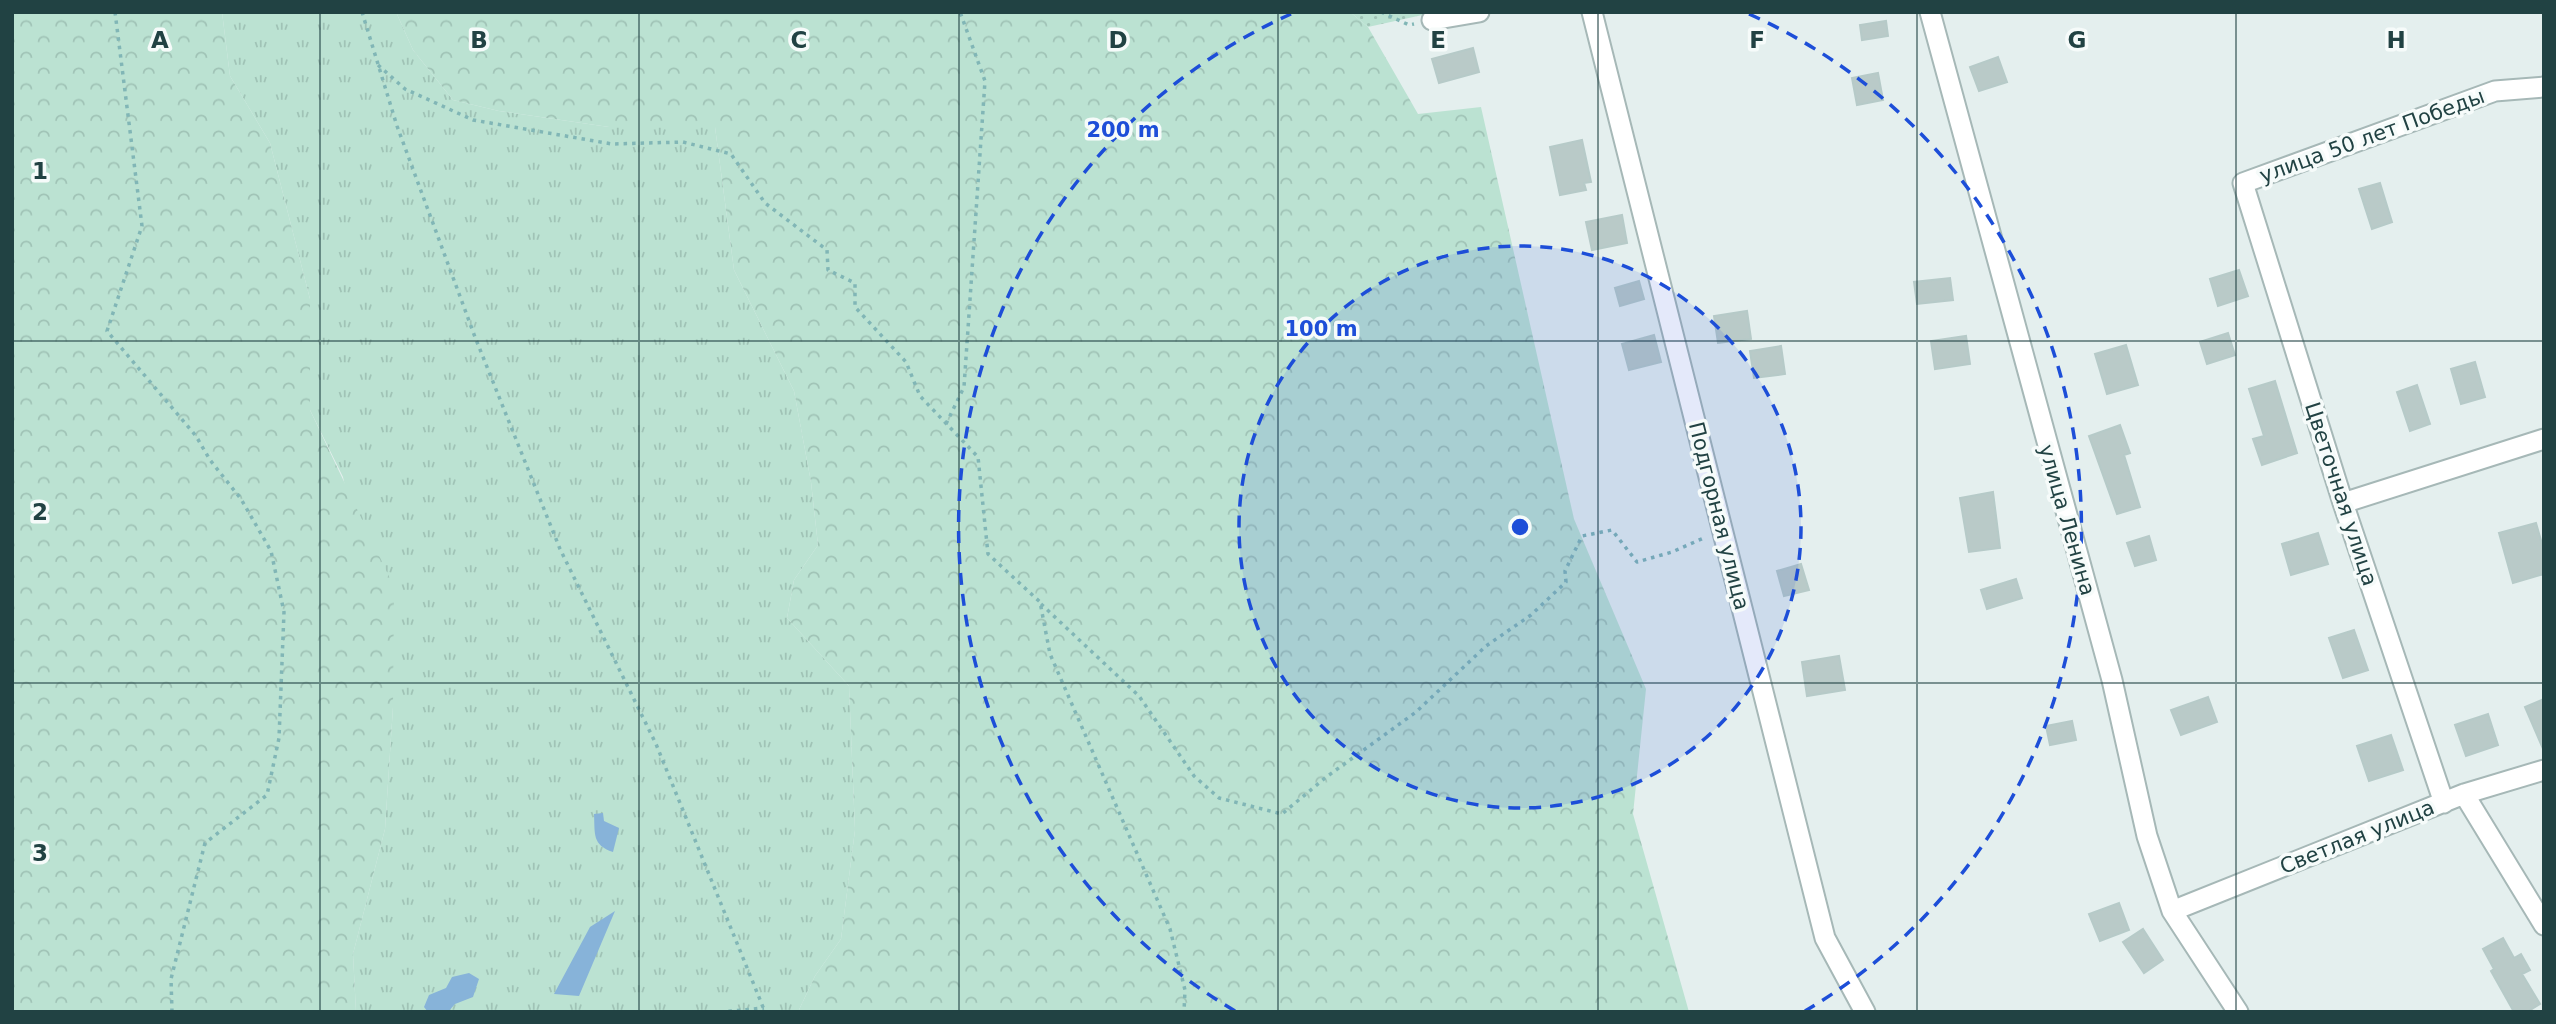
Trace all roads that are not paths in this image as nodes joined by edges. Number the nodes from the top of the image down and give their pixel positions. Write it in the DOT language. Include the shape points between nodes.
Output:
graph roads {
  1 [pos="1479,12"];
  2 [pos="1592,12"];
  3 [pos="1930,12"];
  4 [pos="1432,20"];
  5 [pos="2544,87"];
  6 [pos="2243,183"];
  7 [pos="2544,439"];
  8 [pos="2343,503"];
  9 [pos="2544,770"];
  10 [pos="2464,794"];
  11 [pos="2444,803"];
  12 [pos="2172,911"];
  13 [pos="2544,925"];
  14 [pos="1865,1012"];
  15 [pos="2238,1012"];
  1 -- 4 [label="street"];
  2 -- 14 [label="street, Подгорная улица" via="1825,938"];
  3 -- 12 [label="street, улица Ленина" via="2112,680 2147,836"];
  5 -- 6 [label="street, улица 50 лет Победы" via="2495,91"];
  6 -- 8 [label="street, Цветочная улица"];
  7 -- 8 [label="street"];
  8 -- 11 [label="street, Цветочная улица"];
  9 -- 10 [label="street, Светлая улица"];
  10 -- 11 [label="street, Светлая улица"];
  10 -- 13 [label="street"];
  11 -- 12 [label="street, Светлая улица"];
  12 -- 15 [label="street, улица Ленина"];
}
